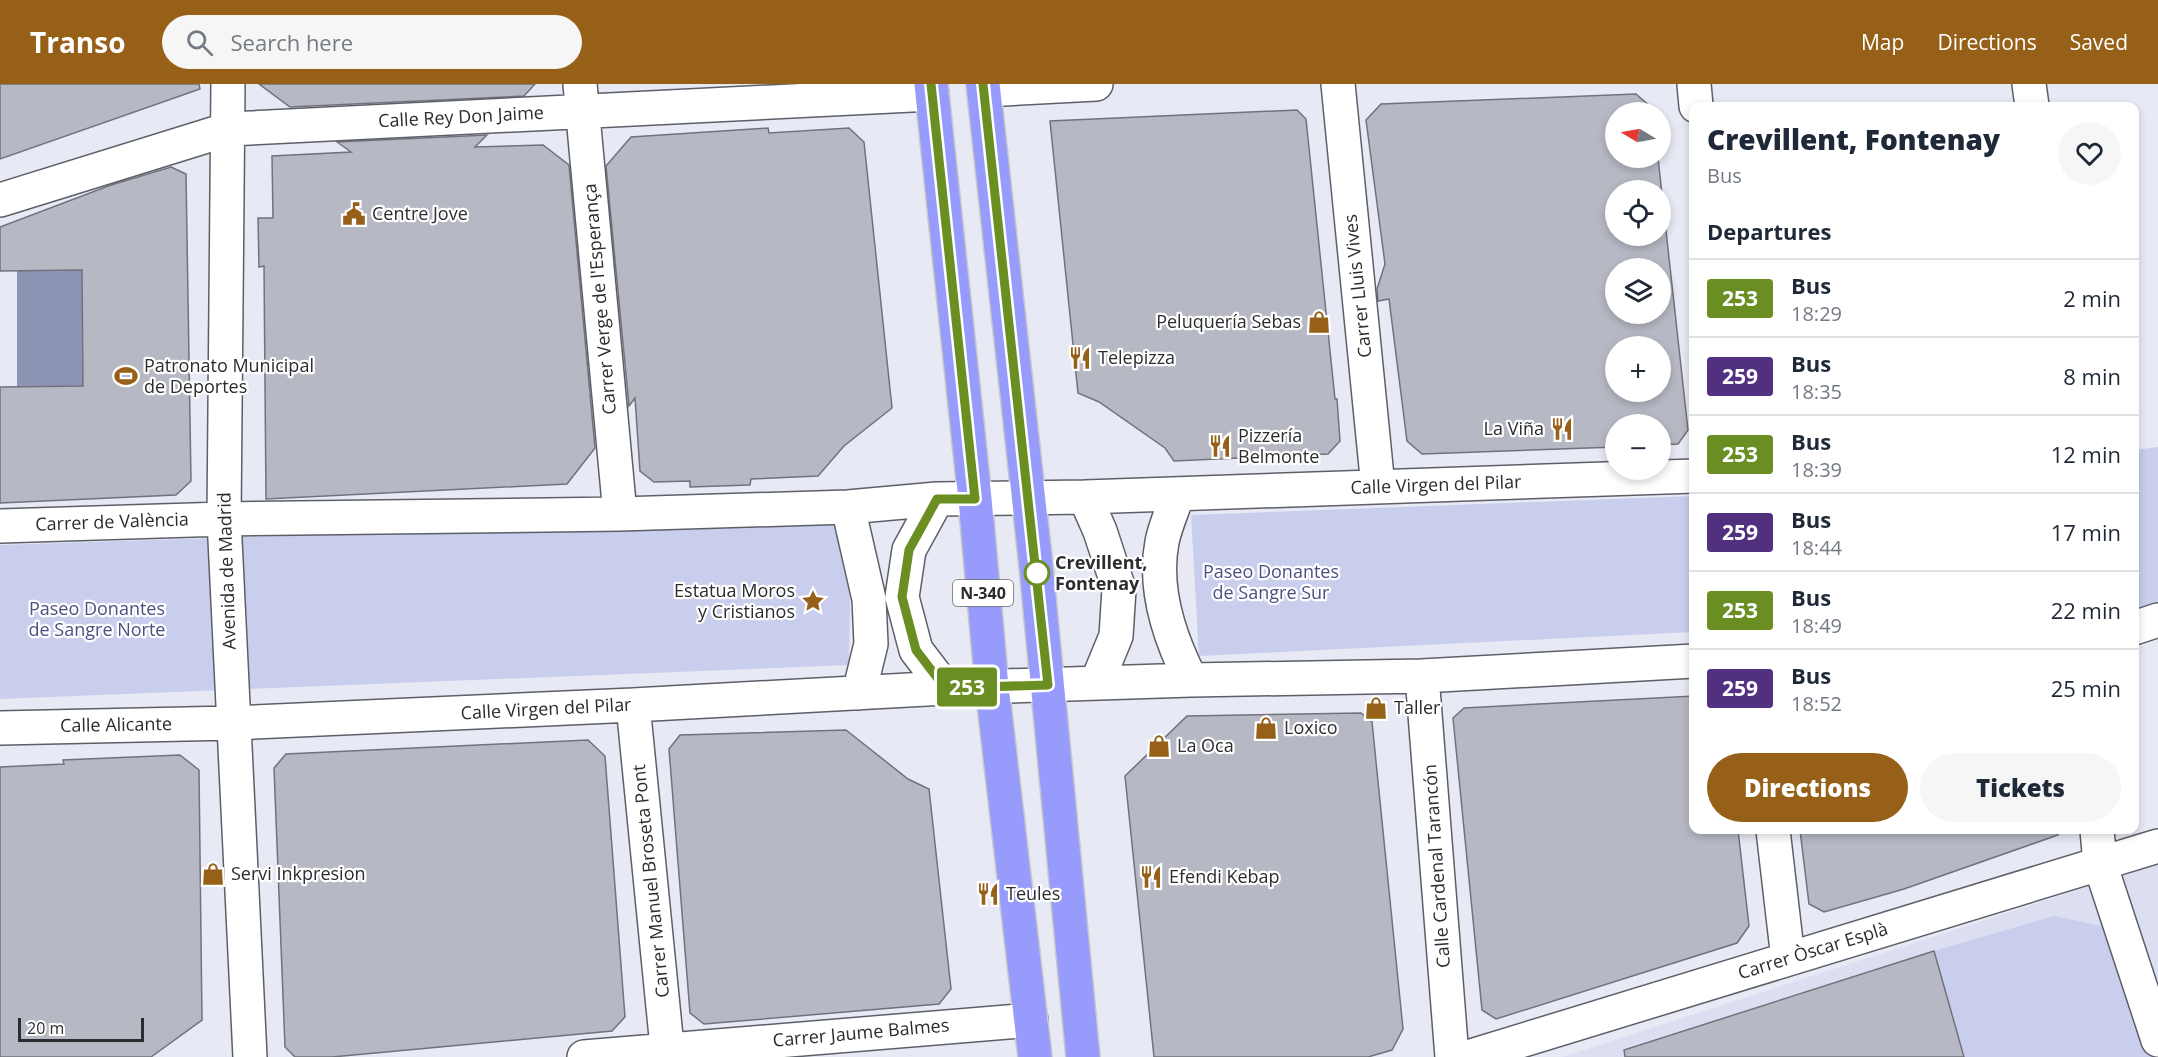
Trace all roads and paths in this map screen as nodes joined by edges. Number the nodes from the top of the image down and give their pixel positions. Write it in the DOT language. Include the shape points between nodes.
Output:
graph roads {
  1 [pos="228,84"];
  2 [pos="1096,84"];
  3 [pos="1338,84"];
  4 [pos="1694,84"];
  5 [pos="2029,84"];
  6 [pos="984,87"];
  7 [pos="932,89"];
  8 [pos="581,98"];
  9 [pos="1696,102"];
  10 [pos="2031,102"];
  11 [pos="229,129"];
  12 [pos="0,200"];
  13 [pos="1689,476"];
  14 [pos="1378,487"];
  15 [pos="1178,494"];
  16 [pos="1085,497"];
  17 [pos="1029,498"];
  18 [pos="937,499"];
  19 [pos="975,499"];
  20 [pos="848,507"];
  21 [pos="620,514"];
  22 [pos="224,519"];
  23 [pos="0,526"];
  24 [pos="2158,620"];
  25 [pos="2139,626"];
  26 [pos="2158,642"];
  27 [pos="2139,644"];
  28 [pos="1689,661"];
  29 [pos="1422,675"];
  30 [pos="1191,680"];
  31 [pos="1097,682"];
  32 [pos="1048,685"];
  33 [pos="992,687"];
  34 [pos="945,688"];
  35 [pos="859,693"];
  36 [pos="633,705"];
  37 [pos="232,723"];
  38 [pos="0,728"];
  39 [pos="1773,834"];
  40 [pos="2097,834"];
  41 [pos="2158,846"];
  42 [pos="2100,864"];
  43 [pos="1788,958"];
  44 [pos="1031,1020"];
  45 [pos="2158,1040"];
  46 [pos="668,1053"];
  47 [pos="250,1057"];
  48 [pos="584,1057"];
  49 [pos="1035,1057"];
  50 [pos="1083,1057"];
  51 [pos="1452,1057"];
  52 [pos="1468,1057"];
  1 -- 11 [label="street, Avenida de Madrid"];
  2 -- 6 [label="street"];
  3 -- 14 [label="street, Carrer Lluis Vives"];
  4 -- 9 [label="street"];
  5 -- 10 [label="street"];
  6 -- 17 [label="highway, N-340"];
  7 -- 8 [label="street, Calle Rey Don Jaime"];
  7 -- 19 [label="highway, N-340"];
  8 -- 11 [label="street, Calle Rey Don Jaime"];
  8 -- 21 [label="street, Carrer Verge de l'Esperança"];
  11 -- 12 [label="street, Calle Rey Don Jaime"];
  11 -- 22 [label="street, Avenida de Madrid"];
  13 -- 14 [label="street, Calle Virgen del Pilar"];
  14 -- 15 [label="street, Calle Virgen del Pilar"];
  15 -- 16 [label="street, Calle Virgen del Pilar"];
  15 -- 30 [label="street" via="1162,542 1160,588 1176,651"];
  16 -- 17 [label="street, Calle Virgen del Pilar"];
  16 -- 31 [label="street" via="1119,589 1116,636"];
  17 -- 19 [label="street, Calle Virgen del Pilar"];
  17 -- 32 [label="highway, N-340"];
  18 -- 19 [label="street, Calle Virgen del Pilar"];
  18 -- 20 [label="street, Calle Virgen del Pilar"];
  18 -- 34 [label="street" via="909,550 902,597 916,650"];
  19 -- 33 [label="highway, N-340"];
  20 -- 21 [label="street, Calle Virgen del Pilar"];
  20 -- 35 [label="street" via="869,599 871,644"];
  21 -- 22 [label="street, Calle Virgen del Pilar"];
  22 -- 23 [label="street, Carrer de València"];
  22 -- 37 [label="street, Avenida de Madrid"];
  24 -- 25 [label="street"];
  26 -- 27 [label="street"];
  28 -- 29 [label="street, Calle Virgen del Pilar"];
  29 -- 30 [label="street, Calle Virgen del Pilar"];
  29 -- 51 [label="street, Calle Cardenal Tarancón"];
  30 -- 31 [label="street, Calle Virgen del Pilar"];
  31 -- 32 [label="street, Calle Virgen del Pilar"];
  32 -- 33 [label="street, Calle Virgen del Pilar"];
  32 -- 50 [label="highway, N-340"];
  33 -- 34 [label="street, Calle Virgen del Pilar"];
  33 -- 44 [label="highway, N-340"];
  34 -- 35 [label="street, Calle Virgen del Pilar"];
  35 -- 36 [label="street, Calle Virgen del Pilar"];
  36 -- 37 [label="street, Calle Virgen del Pilar"];
  36 -- 46 [label="street, Carrer Manuel Broseta Pont"];
  37 -- 38 [label="street, Calle Alicante"];
  37 -- 47 [label="street, Avenida de Madrid"];
  39 -- 43 [label="street"];
  40 -- 42 [label="street"];
  41 -- 42 [label="street, Carrer Òscar Esplà"];
  42 -- 43 [label="street, Carrer Òscar Esplà"];
  42 -- 45 [label="street"];
  43 -- 52 [label="street, Carrer Òscar Esplà"];
  44 -- 46 [label="street, Carrer Jaume Balmes"];
  44 -- 49 [label="highway, N-340"];
  46 -- 48 [label="street, Carrer Jaume Balmes"];
}
